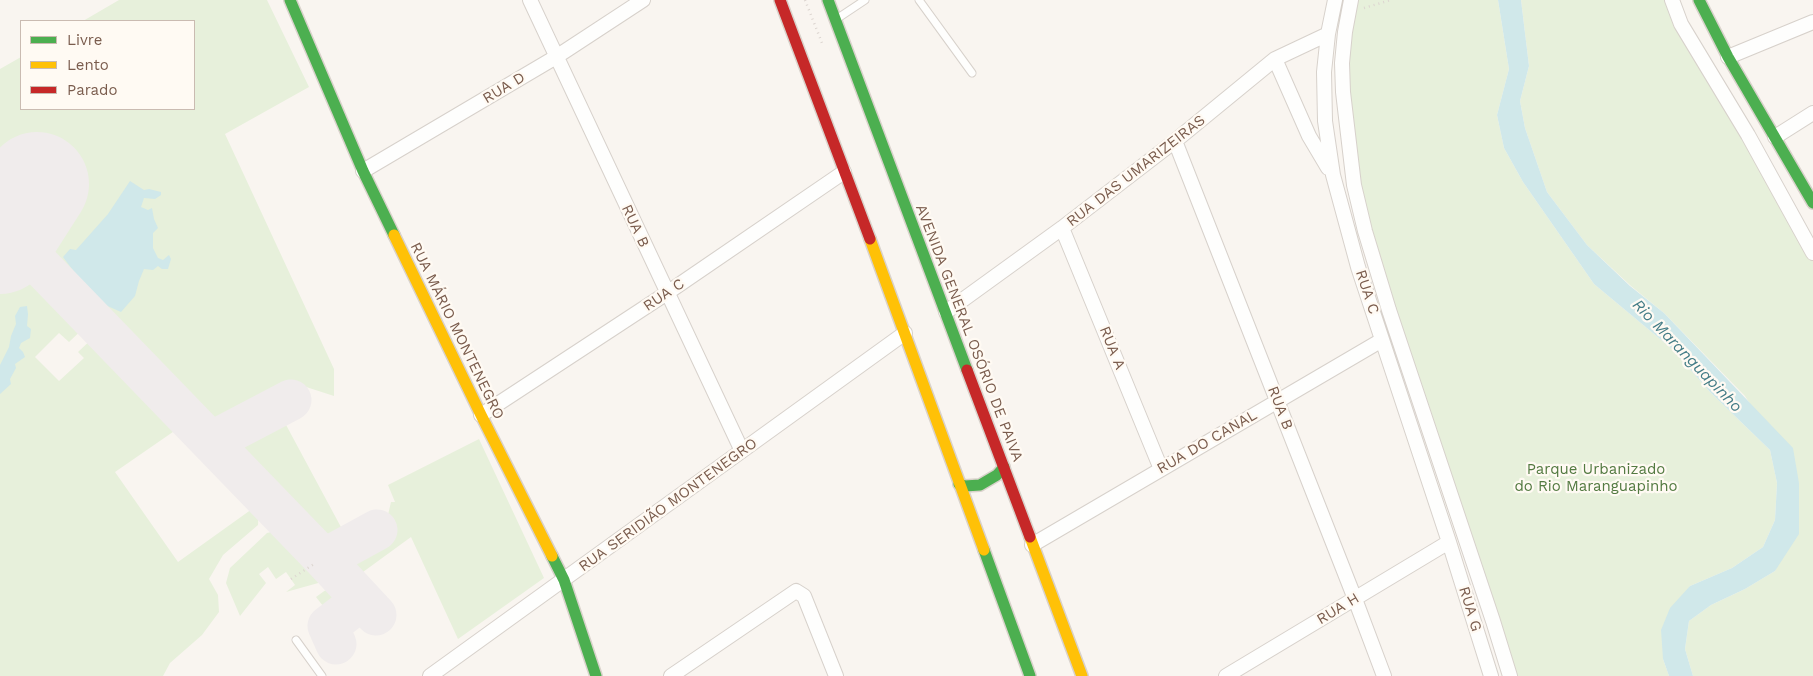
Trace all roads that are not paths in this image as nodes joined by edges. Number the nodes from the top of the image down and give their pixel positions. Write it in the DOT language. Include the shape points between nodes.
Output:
graph roads {
  1 [pos="291,0"];
  2 [pos="530,0"];
  3 [pos="643,0"];
  4 [pos="780,0"];
  5 [pos="828,0"];
  6 [pos="865,0"];
  7 [pos="919,0"];
  8 [pos="1335,0"];
  9 [pos="1672,0"];
  10 [pos="1699,0"];
  11 [pos="1349,6"];
  12 [pos="836,20"];
  13 [pos="1813,22"];
  14 [pos="1328,34"];
  15 [pos="556,57"];
  16 [pos="1728,57"];
  17 [pos="1275,60"];
  18 [pos="972,73"];
  19 [pos="1813,113"];
  20 [pos="1774,137"];
  21 [pos="1175,141"];
  22 [pos="363,171"];
  23 [pos="844,172"];
  24 [pos="1332,175"];
  25 [pos="1813,203"];
  26 [pos="1062,228"];
  27 [pos="1813,253"];
  28 [pos="667,293"];
  29 [pos="946,312"];
  30 [pos="905,333"];
  31 [pos="1382,340"];
  32 [pos="1278,402"];
  33 [pos="481,415"];
  34 [pos="742,451"];
  35 [pos="1004,467"];
  36 [pos="1161,469"];
  37 [pos="959,484"];
  38 [pos="1449,542"];
  39 [pos="1032,545"];
  40 [pos="564,580"];
  41 [pos="1355,599"];
  42 [pos="296,640"];
  43 [pos="1230,675"];
  44 [pos="322,676"];
  45 [pos="430,676"];
  46 [pos="596,676"];
  47 [pos="671,676"];
  48 [pos="836,676"];
  49 [pos="1030,676"];
  50 [pos="1082,676"];
  51 [pos="1384,676"];
  52 [pos="1491,676"];
  53 [pos="1510,676"];
  1 -- 22 [label="main road, RUA MÁRIO MONTENEGRO"];
  2 -- 15 [label="street, RUA B"];
  3 -- 15 [label="street, RUA D"];
  4 -- 23 [label="main road"];
  5 -- 12 [label="main road, AVENIDA GENERAL OSÓRIO DE PAIVA"];
  6 -- 12 [label="lane"];
  7 -- 18 [label="lane"];
  8 -- 14 [label="street, RUA C"];
  9 -- 27 [label="street" via="1682,24"];
  10 -- 16 [label="main road"];
  11 -- 53 [label="street" via="1342,63 1343,92 1354,185 1365,231"];
  12 -- 29 [label="main road, AVENIDA GENERAL OSÓRIO DE PAIVA"];
  13 -- 16 [label="street"];
  14 -- 17 [label="street, RUA DAS UMARIZEIRAS"];
  14 -- 24 [label="street, RUA C" via="1324,72 1325,121"];
  15 -- 22 [label="street, RUA D"];
  15 -- 28 [label="street, RUA B"];
  16 -- 20 [label="main road"];
  17 -- 21 [label="street, RUA DAS UMARIZEIRAS"];
  17 -- 24 [label="street" via="1309,136"];
  19 -- 20 [label="street"];
  20 -- 25 [label="main road"];
  21 -- 26 [label="street, RUA DAS UMARIZEIRAS"];
  21 -- 32 [label="street, RUA B"];
  22 -- 33 [label="main road, RUA MÁRIO MONTENEGRO"];
  23 -- 28 [label="street, RUA C"];
  23 -- 30 [label="main road"];
  24 -- 31 [label="street, RUA C"];
  26 -- 29 [label="street, RUA DAS UMARIZEIRAS"];
  26 -- 36 [label="street, RUA A"];
  28 -- 33 [label="street, RUA C"];
  28 -- 34 [label="street, RUA B"];
  29 -- 35 [label="main road, AVENIDA GENERAL OSÓRIO DE PAIVA"];
  30 -- 34 [label="street, RUA SERIDIÃO MONTENEGRO"];
  30 -- 37 [label="main road"];
  31 -- 32 [label="street, RUA DO CANAL"];
  31 -- 38 [label="street, RUA C"];
  32 -- 36 [label="street, RUA DO CANAL"];
  32 -- 41 [label="street, RUA B"];
  33 -- 40 [label="main road, RUA MÁRIO MONTENEGRO"];
  34 -- 40 [label="street, RUA SERIDIÃO MONTENEGRO"];
  35 -- 37 [label="main road" via="980,485"];
  35 -- 39 [label="main road, AVENIDA GENERAL OSÓRIO DE PAIVA"];
  36 -- 39 [label="street, RUA DO CANAL"];
  37 -- 49 [label="main road"];
  38 -- 41 [label="street, RUA H"];
  38 -- 52 [label="street, RUA G"];
  39 -- 50 [label="main road, AVENIDA GENERAL OSÓRIO DE PAIVA"];
  40 -- 45 [label="street, RUA SERIDIÃO MONTENEGRO"];
  40 -- 46 [label="main road, RUA MÁRIO MONTENEGRO"];
  41 -- 43 [label="street, RUA H"];
  41 -- 51 [label="street, RUA B"];
  42 -- 44 [label="lane"];
  47 -- 48 [label="street" via="792,592 804,596"];
}
